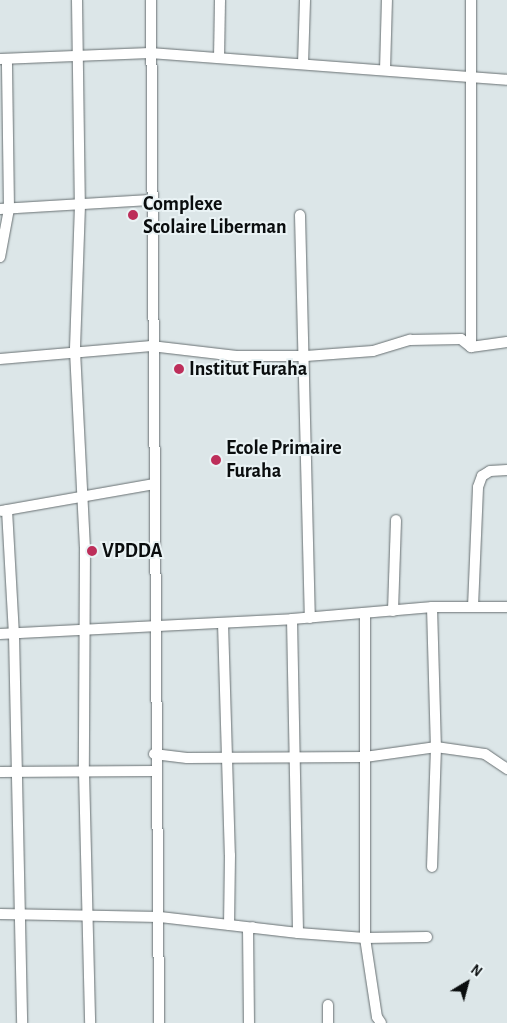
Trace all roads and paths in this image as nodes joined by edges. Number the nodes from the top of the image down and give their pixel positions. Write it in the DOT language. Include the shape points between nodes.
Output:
graph roads {
  1 [pos="77,0"];
  2 [pos="151,0"];
  3 [pos="220,0"];
  4 [pos="305,0"];
  5 [pos="387,0"];
  6 [pos="471,0"];
  7 [pos="150,53"];
  8 [pos="77,54"];
  9 [pos="219,58"];
  10 [pos="3,59"];
  11 [pos="303,64"];
  12 [pos="384,70"];
  13 [pos="470,77"];
  14 [pos="507,80"];
  15 [pos="150,200"];
  16 [pos="80,205"];
  17 [pos="5,209"];
  18 [pos="300,215"];
  19 [pos="0,256"];
  20 [pos="507,342"];
  21 [pos="151,346"];
  22 [pos="471,347"];
  23 [pos="75,351"];
  24 [pos="306,356"];
  25 [pos="0,359"];
  26 [pos="507,470"];
  27 [pos="154,484"];
  28 [pos="81,497"];
  29 [pos="3,510"];
  30 [pos="396,520"];
  31 [pos="432,607"];
  32 [pos="473,607"];
  33 [pos="507,607"];
  34 [pos="393,611"];
  35 [pos="365,614"];
  36 [pos="310,618"];
  37 [pos="292,620"];
  38 [pos="223,623"];
  39 [pos="154,628"];
  40 [pos="83,632"];
  41 [pos="0,634"];
  42 [pos="14,634"];
  43 [pos="436,747"];
  44 [pos="154,754"];
  45 [pos="228,757"];
  46 [pos="364,757"];
  47 [pos="295,759"];
  48 [pos="507,770"];
  49 [pos="155,771"];
  50 [pos="0,772"];
  51 [pos="84,772"];
  52 [pos="18,773"];
  53 [pos="432,867"];
  54 [pos="0,914"];
  55 [pos="18,914"];
  56 [pos="88,917"];
  57 [pos="160,917"];
  58 [pos="229,925"];
  59 [pos="253,927"];
  60 [pos="298,933"];
  61 [pos="427,937"];
  62 [pos="365,938"];
  63 [pos="328,1005"];
  64 [pos="22,1023"];
  65 [pos="90,1023"];
  66 [pos="159,1023"];
  67 [pos="249,1023"];
  68 [pos="328,1023"];
  69 [pos="381,1023"];
  1 -- 8 [label="street"];
  2 -- 7 [label="street"];
  3 -- 9 [label="street"];
  4 -- 11 [label="street"];
  5 -- 12 [label="street"];
  6 -- 13 [label="street"];
  7 -- 8 [label="street"];
  7 -- 9 [label="street"];
  7 -- 15 [label="street"];
  8 -- 10 [label="street"];
  8 -- 16 [label="street"];
  9 -- 11 [label="street"];
  10 -- 17 [label="street"];
  11 -- 12 [label="street"];
  12 -- 13 [label="street"];
  13 -- 14 [label="street"];
  13 -- 22 [label="street"];
  15 -- 16 [label="street"];
  15 -- 21 [label="street"];
  16 -- 17 [label="street"];
  16 -- 23 [label="street"];
  17 -- 19 [label="street"];
  18 -- 24 [label="street"];
  20 -- 22 [label="street"];
  21 -- 23 [label="street"];
  21 -- 24 [label="street" via="236,356"];
  21 -- 27 [label="street"];
  22 -- 24 [label="street" via="460,339 410,340 373,351"];
  23 -- 25 [label="street"];
  23 -- 28 [label="street"];
  24 -- 36 [label="street"];
  26 -- 32 [label="street" via="490,471 482,476 478,487"];
  27 -- 28 [label="street"];
  27 -- 39 [label="street"];
  28 -- 29 [label="street"];
  28 -- 40 [label="street" via="85,547"];
  29 -- 42 [label="street"];
  30 -- 34 [label="street"];
  31 -- 32 [label="street"];
  31 -- 34 [label="street"];
  31 -- 43 [label="street"];
  32 -- 33 [label="street"];
  34 -- 35 [label="street"];
  35 -- 36 [label="street"];
  35 -- 46 [label="street"];
  36 -- 37 [label="street"];
  37 -- 38 [label="street"];
  37 -- 47 [label="street"];
  38 -- 39 [label="street"];
  38 -- 45 [label="street"];
  39 -- 40 [label="street"];
  39 -- 44 [label="street"];
  40 -- 42 [label="street"];
  40 -- 51 [label="street"];
  41 -- 42 [label="street"];
  42 -- 52 [label="street"];
  43 -- 46 [label="street"];
  43 -- 48 [label="street" via="486,754"];
  43 -- 53 [label="street"];
  44 -- 45 [label="street"];
  44 -- 49 [label="street"];
  45 -- 47 [label="street"];
  45 -- 58 [label="street"];
  46 -- 47 [label="street"];
  46 -- 62 [label="street"];
  47 -- 60 [label="street"];
  49 -- 51 [label="street"];
  49 -- 57 [label="street"];
  50 -- 52 [label="street"];
  51 -- 52 [label="street"];
  51 -- 56 [label="street"];
  52 -- 55 [label="street"];
  54 -- 55 [label="street"];
  55 -- 56 [label="street"];
  55 -- 64 [label="street"];
  56 -- 57 [label="street"];
  56 -- 65 [label="street"];
  57 -- 58 [label="street"];
  57 -- 66 [label="street"];
  58 -- 59 [label="street"];
  59 -- 60 [label="street"];
  59 -- 67 [label="street" via="248,931"];
  60 -- 62 [label="street"];
  61 -- 62 [label="street"];
  62 -- 69 [label="street" via="377,1017"];
  63 -- 68 [label="street"];
}
